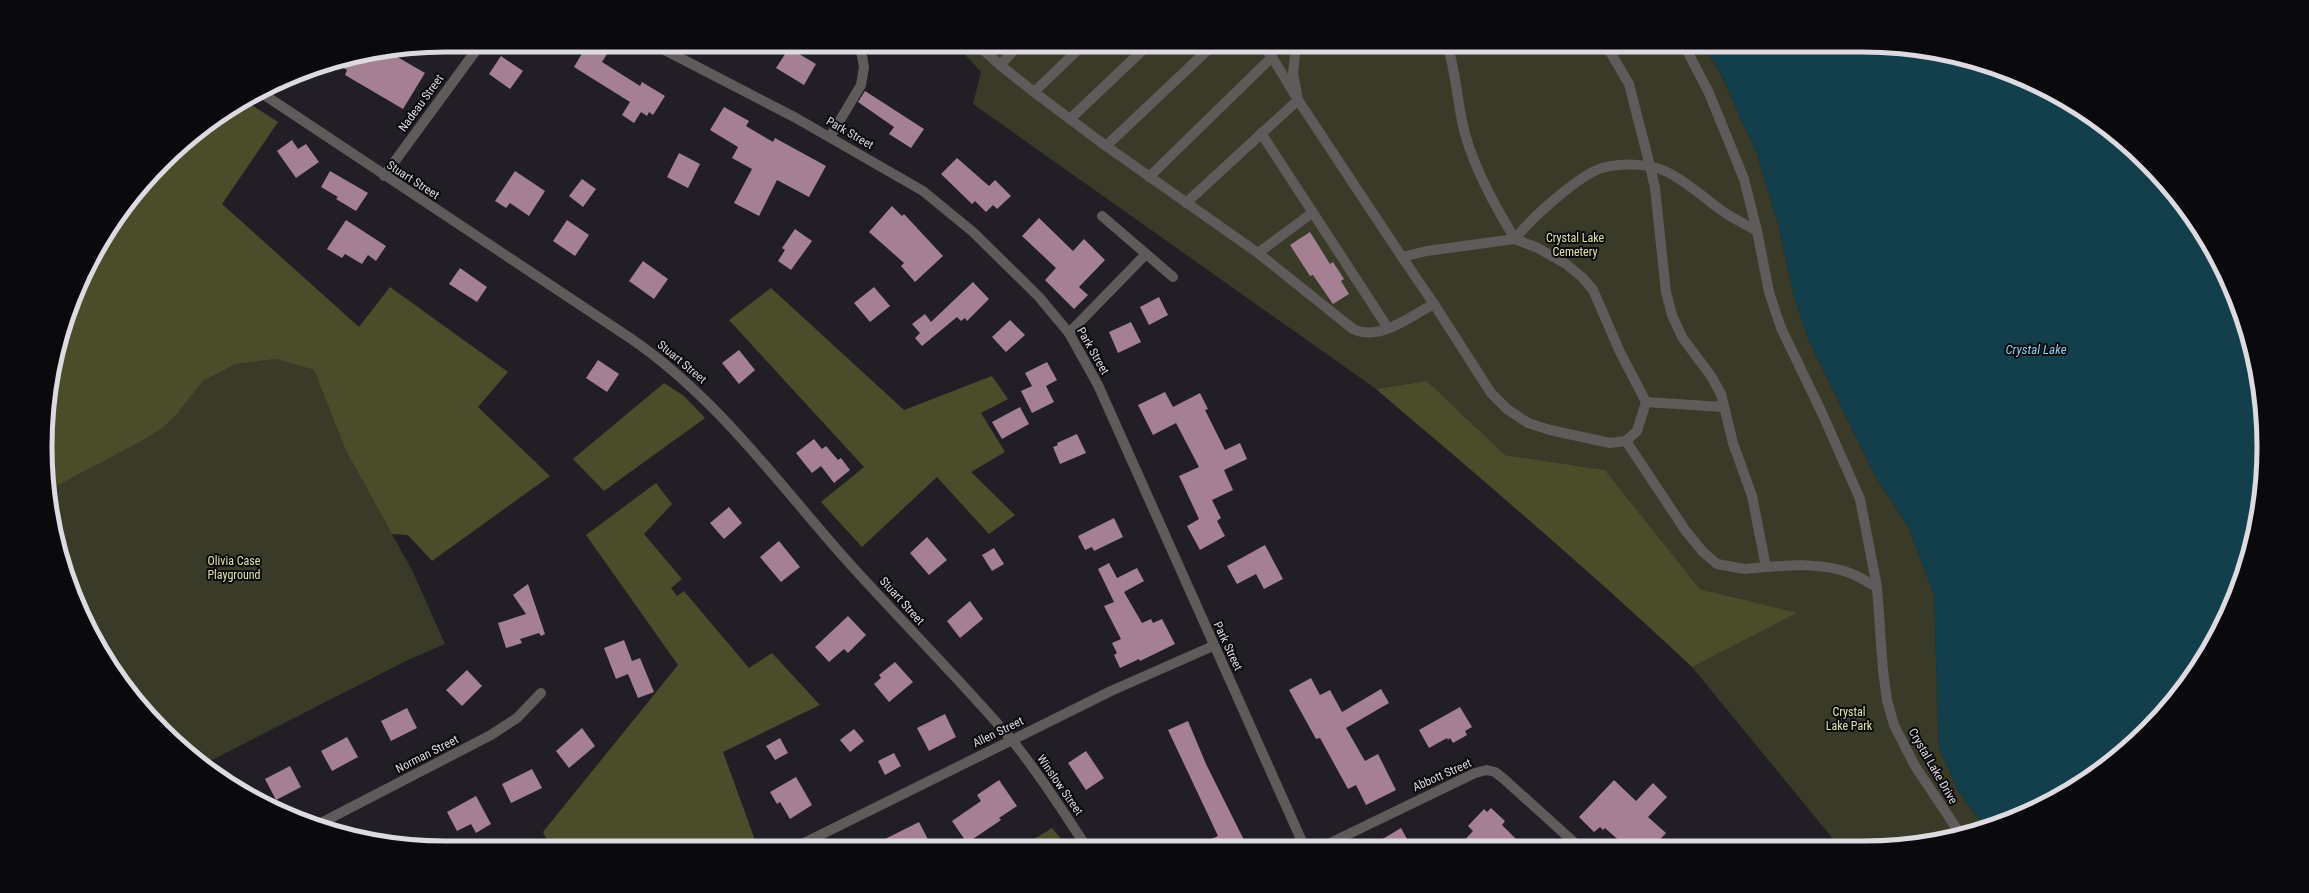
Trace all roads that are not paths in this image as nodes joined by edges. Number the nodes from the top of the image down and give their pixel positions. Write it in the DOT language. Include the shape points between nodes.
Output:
graph roads {
  1 [pos="475,52"];
  2 [pos="668,52"];
  3 [pos="860,52"];
  4 [pos="986,52"];
  5 [pos="1012,52"];
  6 [pos="1076,52"];
  7 [pos="1141,52"];
  8 [pos="1206,52"];
  9 [pos="1268,52"];
  10 [pos="1295,52"];
  11 [pos="1449,52"];
  12 [pos="1610,52"];
  13 [pos="1688,52"];
  14 [pos="1272,57"];
  15 [pos="1000,65"];
  16 [pos="1034,92"];
  17 [pos="266,96"];
  18 [pos="1298,100"];
  19 [pos="1070,120"];
  20 [pos="1261,132"];
  21 [pos="830,137"];
  22 [pos="1106,146"];
  23 [pos="1650,166"];
  24 [pos="384,176"];
  25 [pos="1149,177"];
  26 [pos="1186,203"];
  27 [pos="1312,213"];
  28 [pos="1102,216"];
  29 [pos="1757,231"];
  30 [pos="1515,239"];
  31 [pos="1258,253"];
  32 [pos="1146,254"];
  33 [pos="1402,257"];
  34 [pos="1173,277"];
  35 [pos="1434,304"];
  36 [pos="1388,328"];
  37 [pos="1069,333"];
  38 [pos="1646,402"];
  39 [pos="1723,407"];
  40 [pos="1626,441"];
  41 [pos="1766,567"];
  42 [pos="1877,587"];
  43 [pos="1213,646"];
  44 [pos="541,693"];
  45 [pos="1011,740"];
  46 [pos="324,821"];
  47 [pos="1957,829"];
  48 [pos="808,841"];
  49 [pos="1083,841"];
  50 [pos="1302,841"];
  51 [pos="1334,841"];
  52 [pos="1573,841"];
  1 -- 24 [label="street, Nadeau Street"];
  2 -- 21 [label="street, Park Street"];
  3 -- 21 [label="street" via="864,67 861,85"];
  4 -- 15 [label="street"];
  5 -- 15 [label="street"];
  6 -- 16 [label="street"];
  7 -- 19 [label="street"];
  8 -- 22 [label="street"];
  9 -- 14 [label="street"];
  10 -- 18 [label="street" via="1293,73"];
  11 -- 30 [label="street" via="1454,65 1465,134 1476,167"];
  12 -- 23 [label="street" via="1629,84"];
  13 -- 29 [label="street, Crystal Lake Drive" via="1709,93 1744,179"];
  14 -- 18 [label="street"];
  14 -- 25 [label="street"];
  15 -- 16 [label="street"];
  16 -- 19 [label="street"];
  17 -- 24 [label="street, Stuart Street"];
  18 -- 20 [label="street"];
  18 -- 33 [label="street"];
  19 -- 22 [label="street"];
  20 -- 26 [label="street"];
  20 -- 27 [label="street"];
  21 -- 37 [label="street, Park Street" via="912,183 940,204 973,232 1039,297"];
  22 -- 25 [label="street"];
  23 -- 29 [label="street" via="1680,179 1725,213"];
  23 -- 30 [label="street" via="1616,165 1600,169 1584,178 1543,211"];
  23 -- 39 [label="street" via="1657,202 1666,292 1672,315 1682,337 1717,388"];
  24 -- 45 [label="street, Stuart Street" via="630,338 679,374 713,408 842,555"];
  25 -- 26 [label="street"];
  26 -- 31 [label="street"];
  27 -- 31 [label="street"];
  27 -- 36 [label="street"];
  28 -- 32 [label="street"];
  29 -- 42 [label="street, Crystal Lake Drive" via="1768,292 1781,328 1860,498"];
  30 -- 33 [label="street"];
  30 -- 38 [label="street" via="1538,248 1566,264 1593,290 1620,352"];
  31 -- 36 [label="street" via="1353,329 1361,333 1374,333"];
  32 -- 34 [label="street"];
  32 -- 37 [label="street"];
  33 -- 35 [label="street"];
  35 -- 36 [label="street"];
  35 -- 40 [label="street" via="1491,393 1507,409 1528,423 1550,430 1610,443"];
  37 -- 43 [label="street, Park Street" via="1098,385"];
  38 -- 39 [label="street"];
  38 -- 40 [label="street" via="1637,431"];
  39 -- 41 [label="street" via="1752,496"];
  40 -- 41 [label="street" via="1685,530 1703,552 1717,564 1745,569"];
  41 -- 42 [label="street" via="1791,565 1831,568 1847,572"];
  42 -- 47 [label="street, Crystal Lake Drive" via="1883,671 1894,725 1915,766"];
  43 -- 45 [label="street, Allen Street" via="1111,691"];
  43 -- 50 [label="street, Park Street"];
  44 -- 46 [label="street, Norman Street" via="517,718 491,735"];
  45 -- 48 [label="street, Allen Street"];
  45 -- 49 [label="street, Winslow Street"];
  51 -- 52 [label="street, Abbott Street" via="1454,783 1487,770 1504,779"];
}
